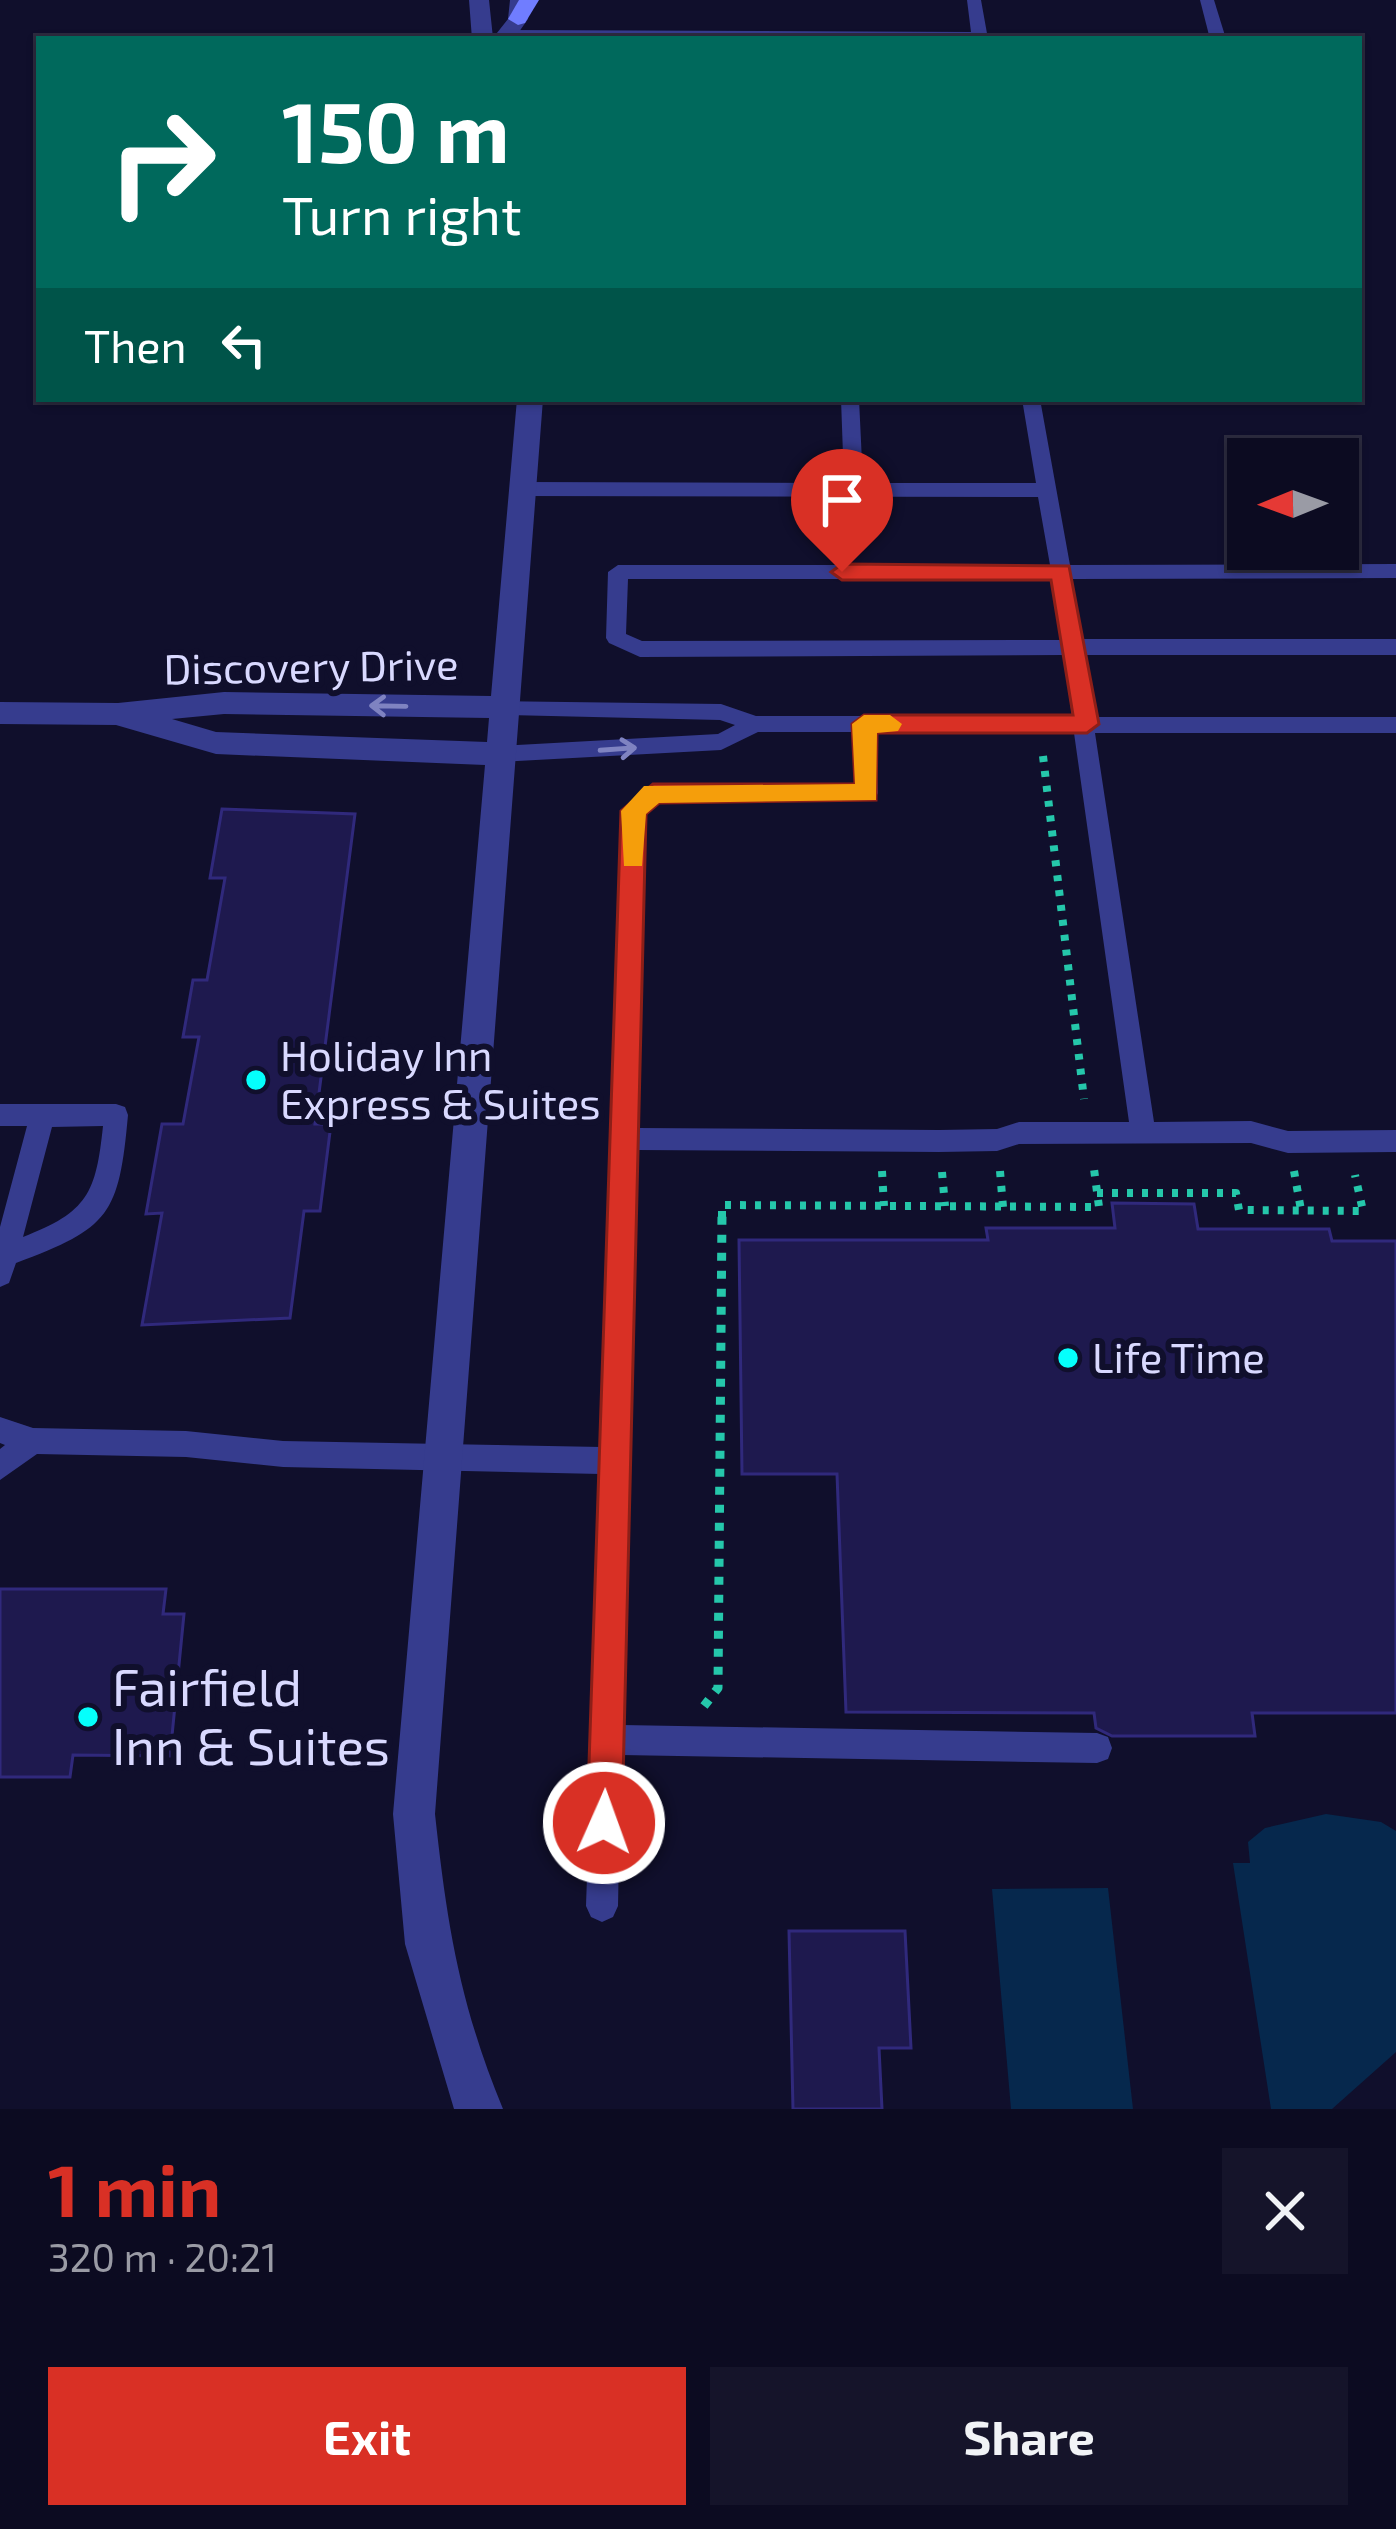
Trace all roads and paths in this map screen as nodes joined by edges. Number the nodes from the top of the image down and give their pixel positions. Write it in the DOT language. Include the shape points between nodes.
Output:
graph roads {
  1 [pos="479,0"];
  2 [pos="974,0"];
  3 [pos="1207,0"];
  4 [pos="510,22"];
  5 [pos="921,36"];
  6 [pos="980,36"];
  7 [pos="1217,36"];
  8 [pos="530,402"];
  9 [pos="850,402"];
  10 [pos="1031,402"];
  11 [pos="523,489"];
  12 [pos="854,490"];
  13 [pos="1044,490"];
  14 [pos="1396,571"];
  15 [pos="1061,572"];
  16 [pos="1072,647"];
  17 [pos="1396,647"];
  18 [pos="505,707"];
  19 [pos="0,713"];
  20 [pos="118,714"];
  21 [pos="755,724"];
  22 [pos="864,724"];
  23 [pos="1087,724"];
  24 [pos="1396,725"];
  25 [pos="501,754"];
  26 [pos="1041,759"];
  27 [pos="1084,1099"];
  28 [pos="0,1115"];
  29 [pos="42,1116"];
  30 [pos="1143,1133"];
  31 [pos="625,1139"];
  32 [pos="1396,1142"];
  33 [pos="1094,1169"];
  34 [pos="1097,1193"];
  35 [pos="1364,1211"];
  36 [pos="3,1265"];
  37 [pos="0,1430"];
  38 [pos="33,1441"];
  39 [pos="444,1455"];
  40 [pos="615,1460"];
  41 [pos="0,1466"];
  42 [pos="607,1740"];
  43 [pos="677,1741"];
  44 [pos="1097,1748"];
  45 [pos="602,1906"];
  46 [pos="480,2109"];
  1 -- 4 [label="street"];
  2 -- 6 [label="lane"];
  3 -- 7 [label="lane"];
  4 -- 5 [label="lane"];
  8 -- 11 [label="street"];
  9 -- 12 [label="lane"];
  10 -- 13 [label="lane"];
  11 -- 12 [label="lane"];
  11 -- 18 [label="street"];
  12 -- 13 [label="lane"];
  13 -- 15 [label="lane"];
  14 -- 15 [label="lane"];
  15 -- 16 [label="lane"];
  15 -- 16 [label="lane" via="618,572 616,638 640,649"];
  16 -- 17 [label="lane"];
  16 -- 23 [label="lane"];
  18 -- 20 [label="street, Discovery Drive, one-way" via="224,704"];
  18 -- 21 [label="lane" via="722,712"];
  18 -- 25 [label="street"];
  19 -- 20 [label="street, Discovery Drive"];
  20 -- 25 [label="street, Discovery Drive" via="216,742"];
  21 -- 22 [label="lane"];
  25 -- 21 [label="lane, one-way" via="721,742"];
  22 -- 23 [label="lane"];
  22 -- 31 [label="lane" via="867,793 653,793 634,811"];
  23 -- 24 [label="lane"];
  23 -- 30 [label="lane"];
  25 -- 39 [label="street"];
  26 -- 27 [label="path"];
  28 -- 29 [label="lane"];
  29 -- 36 [label="lane"];
  29 -- 36 [label="lane" via="116,1115 110,1181 83,1226"];
  30 -- 31 [label="lane"];
  30 -- 32 [label="lane"];
  31 -- 40 [label="lane"];
  33 -- 34 [label="path"];
  34 -- 35 [label="path" via="1236,1193 1239,1210"];
  34 -- 43 [label="path" via="1099,1207 722,1205 718,1688"];
  37 -- 38 [label="lane"];
  38 -- 39 [label="lane"];
  38 -- 41 [label="lane"];
  39 -- 40 [label="lane"];
  39 -- 46 [label="street" via="414,1814 427,1944 467,2090"];
  40 -- 42 [label="lane"];
  42 -- 43 [label="lane"];
  42 -- 45 [label="lane"];
  43 -- 44 [label="lane"];
}
